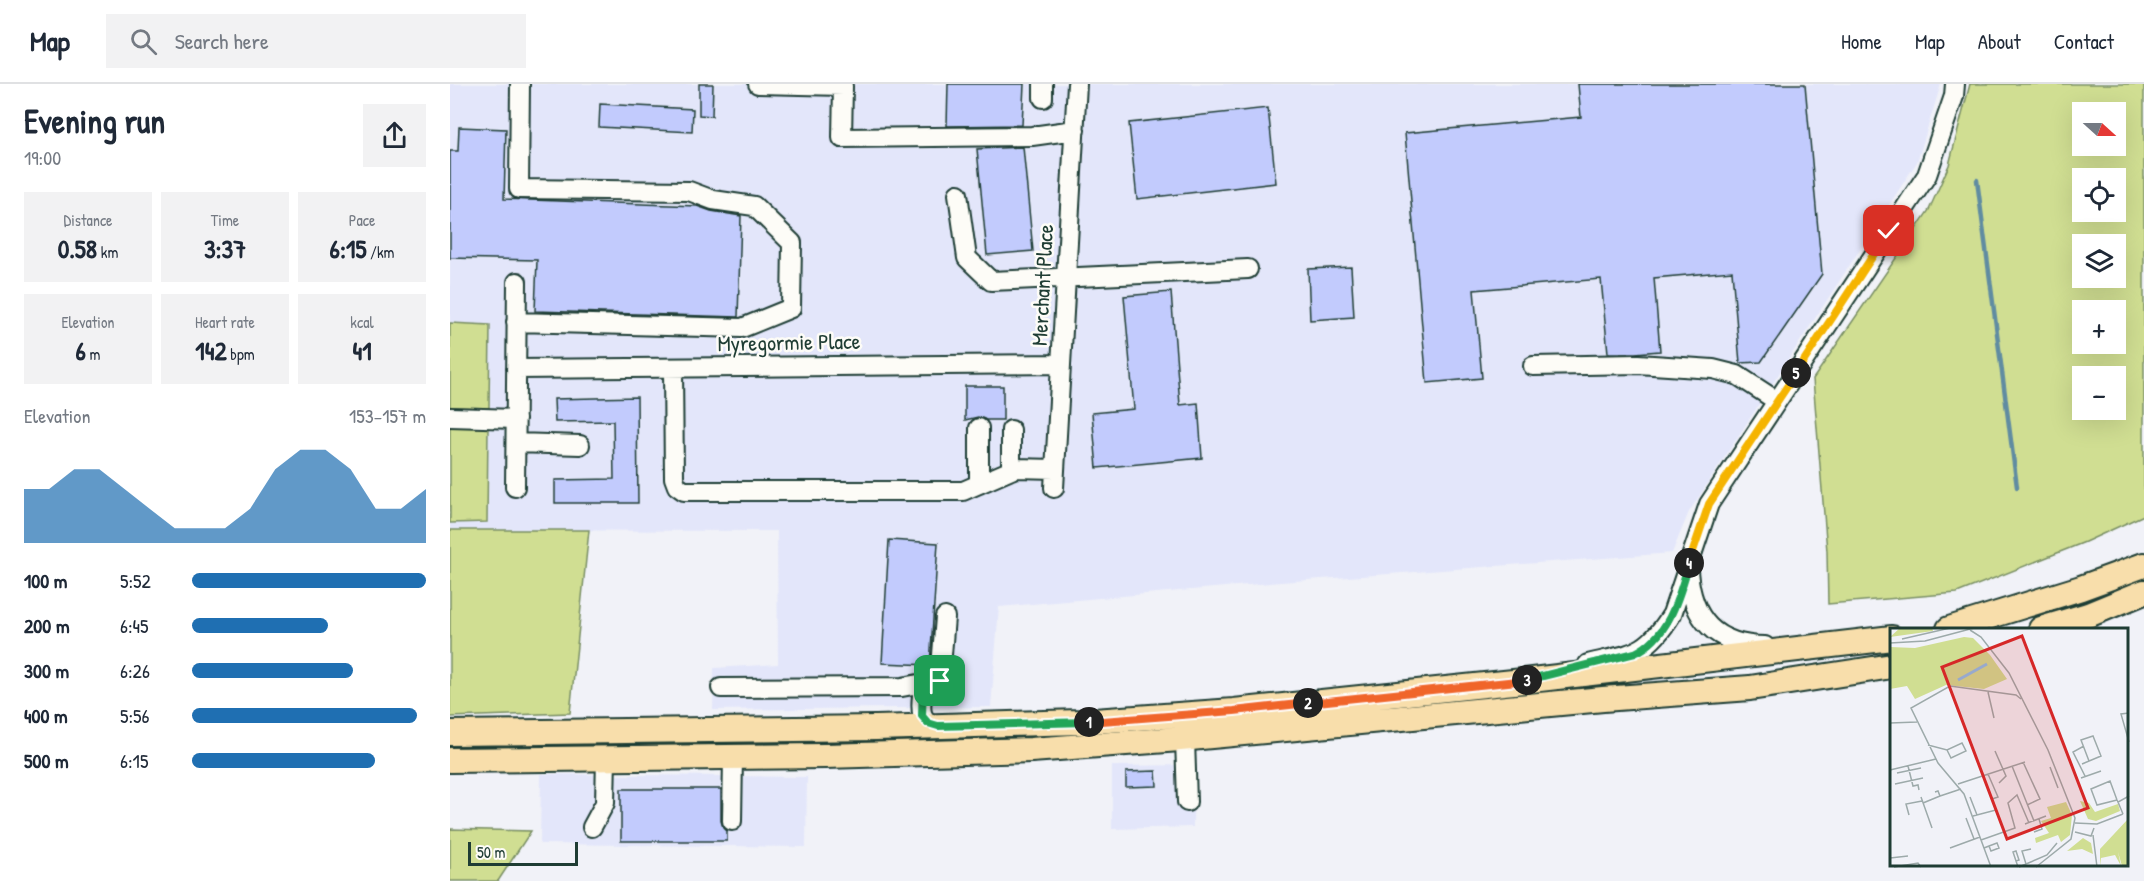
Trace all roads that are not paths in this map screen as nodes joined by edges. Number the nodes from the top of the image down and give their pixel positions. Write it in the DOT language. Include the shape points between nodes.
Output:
graph roads {
  1 [pos="520,84"];
  2 [pos="758,84"];
  3 [pos="1077,84"];
  4 [pos="1955,84"];
  5 [pos="821,85"];
  6 [pos="1075,130"];
  7 [pos="958,194"];
  8 [pos="1248,269"];
  9 [pos="1066,279"];
  10 [pos="517,282"];
  11 [pos="517,327"];
  12 [pos="1061,364"];
  13 [pos="1533,366"];
  14 [pos="673,368"];
  15 [pos="516,369"];
  16 [pos="1777,401"];
  17 [pos="450,417"];
  18 [pos="516,419"];
  19 [pos="979,428"];
  20 [pos="1011,430"];
  21 [pos="516,443"];
  22 [pos="580,445"];
  23 [pos="1055,469"];
  24 [pos="1011,470"];
  25 [pos="979,484"];
  26 [pos="515,487"];
  27 [pos="1054,488"];
  28 [pos="1688,566"];
  29 [pos="2144,566"];
  30 [pos="2144,594"];
  31 [pos="945,617"];
  32 [pos="1952,628"];
  33 [pos="2044,628"];
  34 [pos="1881,639"];
  35 [pos="1890,666"];
  36 [pos="1523,681"];
  37 [pos="923,685"];
  38 [pos="721,688"];
  39 [pos="930,719"];
  40 [pos="450,733"];
  41 [pos="1185,739"];
  42 [pos="733,756"];
  43 [pos="606,757"];
  44 [pos="450,760"];
  45 [pos="1187,802"];
  46 [pos="732,821"];
  47 [pos="592,827"];
  1 -- 11 [label="street" via="519,189 689,191 712,200 754,206 792,243 791,308 742,328"];
  2 -- 5 [label="street"];
  3 -- 6 [label="street, Merchant Place"];
  4 -- 16 [label="street" via="1927,175"];
  5 -- 6 [label="street" via="843,86 842,138 1032,136"];
  6 -- 9 [label="street, Merchant Place"];
  7 -- 9 [label="street" via="967,258 991,280"];
  8 -- 9 [label="street"];
  9 -- 12 [label="street, Merchant Place"];
  10 -- 11 [label="street"];
  11 -- 15 [label="street"];
  12 -- 14 [label="street, Myregormie Place"];
  12 -- 23 [label="street, Merchant Place"];
  13 -- 16 [label="street" via="1638,364 1713,369 1737,375"];
  14 -- 15 [label="street, Myregormie Place"];
  14 -- 25 [label="street" via="674,478 684,491 963,490"];
  15 -- 18 [label="street"];
  16 -- 28 [label="street" via="1709,504"];
  17 -- 18 [label="street"];
  18 -- 21 [label="street"];
  19 -- 25 [label="street"];
  20 -- 24 [label="street"];
  21 -- 22 [label="street"];
  21 -- 26 [label="street"];
  23 -- 24 [label="street"];
  23 -- 27 [label="street, Merchant Place"];
  24 -- 25 [label="street"];
  28 -- 34 [label="street" via="1692,595 1701,619 1732,641 1763,646"];
  28 -- 36 [label="street" via="1672,614 1653,642 1643,649"];
  29 -- 32 [label="main road"];
  30 -- 33 [label="main road"];
  31 -- 37 [label="street" via="940,681"];
  34 -- 36 [label="main road"];
  35 -- 41 [label="main road" via="1750,688"];
  36 -- 39 [label="main road" via="1234,711 1080,722"];
  37 -- 38 [label="street"];
  37 -- 39 [label="street"];
  39 -- 40 [label="main road" via="883,728"];
  41 -- 42 [label="main road" via="1031,750"];
  41 -- 45 [label="street"];
  42 -- 43 [label="main road"];
  42 -- 46 [label="street"];
  43 -- 44 [label="main road"];
  43 -- 47 [label="street" via="605,803"];
}
